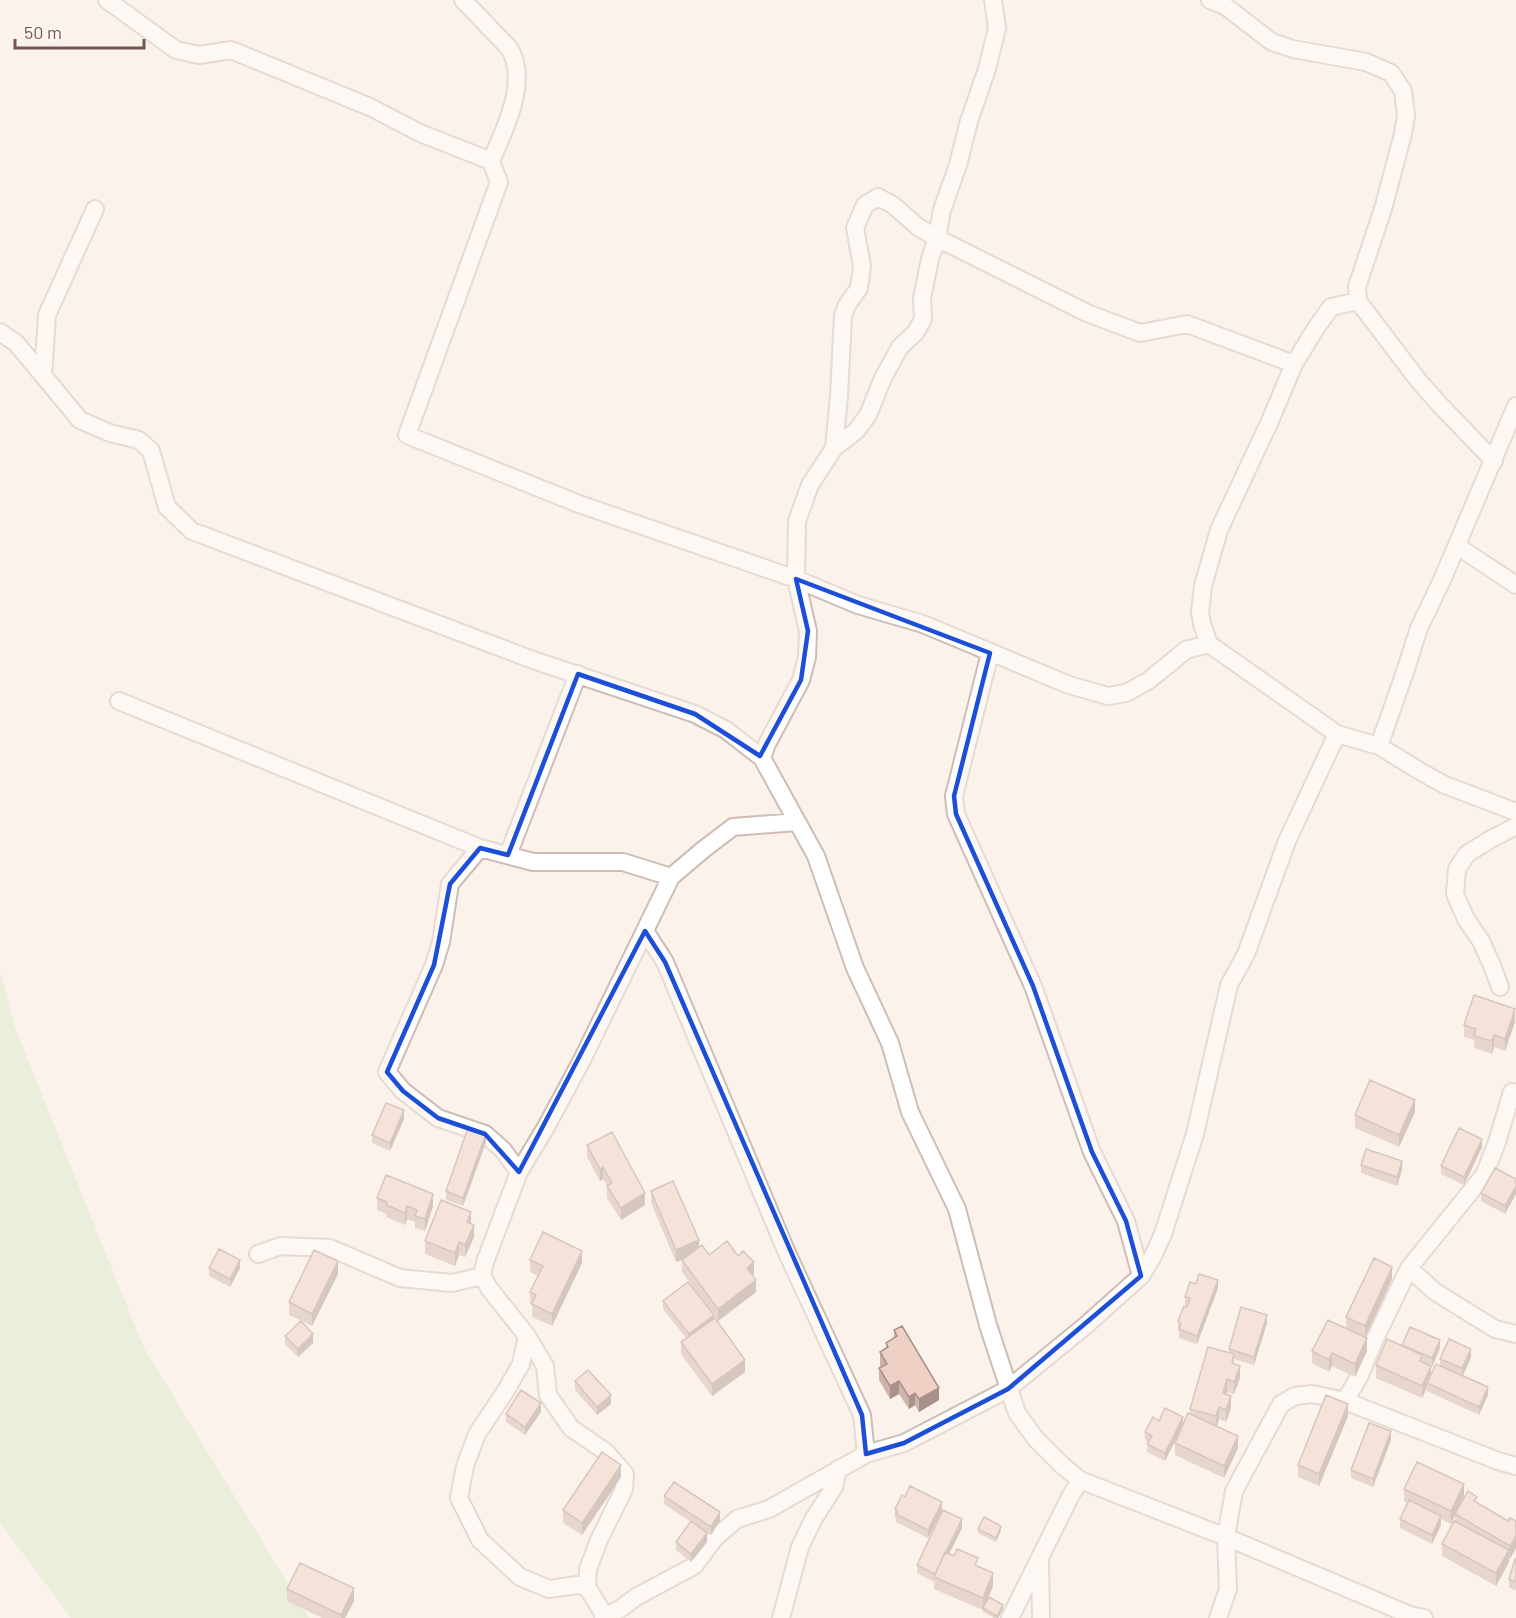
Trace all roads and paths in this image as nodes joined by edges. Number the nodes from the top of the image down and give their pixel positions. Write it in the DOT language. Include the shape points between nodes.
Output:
graph roads {
  1 [pos="107,0"];
  2 [pos="464,0"];
  3 [pos="993,0"];
  4 [pos="1210,0"];
  5 [pos="491,162"];
  6 [pos="95,209"];
  7 [pos="937,238"];
  8 [pos="1358,301"];
  9 [pos="0,332"];
  10 [pos="1294,364"];
  11 [pos="43,375"];
  12 [pos="1516,406"];
  13 [pos="1512,430"];
  14 [pos="834,447"];
  15 [pos="1494,461"];
  16 [pos="1457,546"];
  17 [pos="796,579"];
  18 [pos="1516,585"];
  19 [pos="1209,644"];
  20 [pos="990,653"];
  21 [pos="578,674"];
  22 [pos="119,701"];
  23 [pos="1337,734"];
  24 [pos="1379,746"];
  25 [pos="762,758"];
  26 [pos="1516,812"];
  27 [pos="797,822"];
  28 [pos="1516,826"];
  29 [pos="480,849"];
  30 [pos="508,855"];
  31 [pos="671,877"];
  32 [pos="645,931"];
  33 [pos="1500,987"];
  34 [pos="1512,1092"];
  35 [pos="519,1172"];
  36 [pos="258,1254"];
  37 [pos="1409,1268"];
  38 [pos="482,1276"];
  39 [pos="1141,1276"];
  40 [pos="1516,1334"];
  41 [pos="527,1336"];
  42 [pos="1008,1389"];
  43 [pos="1345,1401"];
  44 [pos="866,1454"];
  45 [pos="1516,1466"];
  46 [pos="838,1469"];
  47 [pos="1080,1480"];
  48 [pos="1226,1537"];
  49 [pos="1040,1558"];
  50 [pos="587,1587"];
  51 [pos="604,1617"];
  52 [pos="781,1618"];
  53 [pos="1010,1618"];
  54 [pos="1041,1618"];
  55 [pos="1218,1618"];
  56 [pos="1424,1618"];
  1 -- 5 [label="street" via="176,50 199,55 231,50"];
  2 -- 5 [label="street" via="514,56 513,108"];
  3 -- 7 [label="street" via="997,28"];
  4 -- 8 [label="street" via="1225,6 1272,42 1366,62 1391,73 1402,91 1406,115 1403,134 1357,287"];
  5 -- 17 [label="street" via="499,182 407,435 579,504"];
  6 -- 11 [label="street" via="46,315"];
  7 -- 10 [label="street" via="1087,313 1140,333 1187,324"];
  7 -- 14 [label="street" via="922,298 923,319 900,347 868,415 856,431"];
  7 -- 14 [label="street" via="879,197 865,204 855,228 862,266 859,288 843,316"];
  8 -- 10 [label="street" via="1331,308"];
  8 -- 15 [label="street" via="1418,380"];
  9 -- 11 [label="street" via="16,343"];
  10 -- 19 [label="street" via="1219,530 1200,612"];
  11 -- 21 [label="street" via="81,420 139,440 151,450 167,507 192,531"];
  12 -- 13 [label="street"];
  13 -- 15 [label="street"];
  14 -- 17 [label="street" via="810,485 797,521"];
  15 -- 16 [label="street"];
  16 -- 18 [label="street"];
  16 -- 24 [label="street" via="1419,628"];
  17 -- 20 [label="street" via="858,605 923,624"];
  17 -- 25 [label="street" via="808,631 807,657 801,680"];
  19 -- 20 [label="street" via="1186,650 1148,681 1126,693 1108,696 1069,685"];
  19 -- 23 [label="street"];
  20 -- 39 [label="street" via="954,796 956,814 1033,986 1092,1152 1126,1221"];
  21 -- 25 [label="street" via="695,714 726,730"];
  21 -- 30 [label="street"];
  22 -- 29 [label="street"];
  23 -- 24 [label="street"];
  23 -- 39 [label="street" via="1287,841 1245,954 1229,985 1195,1134 1162,1234"];
  24 -- 26 [label="street" via="1445,785"];
  25 -- 27 [label="street"];
  27 -- 31 [label="street" via="733,827"];
  27 -- 42 [label="street" via="816,856 855,968 890,1043 910,1112 957,1209"];
  28 -- 33 [label="street" via="1467,854 1458,869 1455,894"];
  29 -- 30 [label="street"];
  29 -- 35 [label="street" via="450,884 434,965 387,1072 403,1091 438,1118 485,1134"];
  30 -- 31 [label="street" via="533,862 623,862"];
  31 -- 32 [label="street"];
  32 -- 35 [label="street" via="582,1060"];
  32 -- 44 [label="street" via="665,962 787,1253 862,1415"];
  34 -- 37 [label="street" via="1484,1175"];
  35 -- 38 [label="street"];
  36 -- 38 [label="street" via="281,1246 330,1248 400,1278 452,1283"];
  37 -- 40 [label="street" via="1434,1291 1495,1329"];
  37 -- 43 [label="street"];
  38 -- 41 [label="street"];
  39 -- 42 [label="street"];
  41 -- 50 [label="street" via="545,1366 548,1395 571,1428 606,1452 625,1474 624,1489 588,1569"];
  41 -- 50 [label="street" via="521,1364 477,1434 459,1498 480,1540 520,1577 549,1589"];
  42 -- 44 [label="street" via="904,1443"];
  42 -- 47 [label="street" via="1017,1413 1035,1437"];
  43 -- 45 [label="street"];
  43 -- 48 [label="street" via="1312,1394 1295,1396 1281,1404 1234,1491"];
  44 -- 46 [label="street"];
  46 -- 51 [label="street" via="769,1509 737,1519 694,1566"];
  46 -- 52 [label="street" via="834,1487 800,1547"];
  47 -- 48 [label="street"];
  47 -- 49 [label="street"];
  48 -- 55 [label="street" via="1228,1589"];
  48 -- 56 [label="street"];
  49 -- 53 [label="street"];
  49 -- 54 [label="street"];
  50 -- 51 [label="street"];
}
